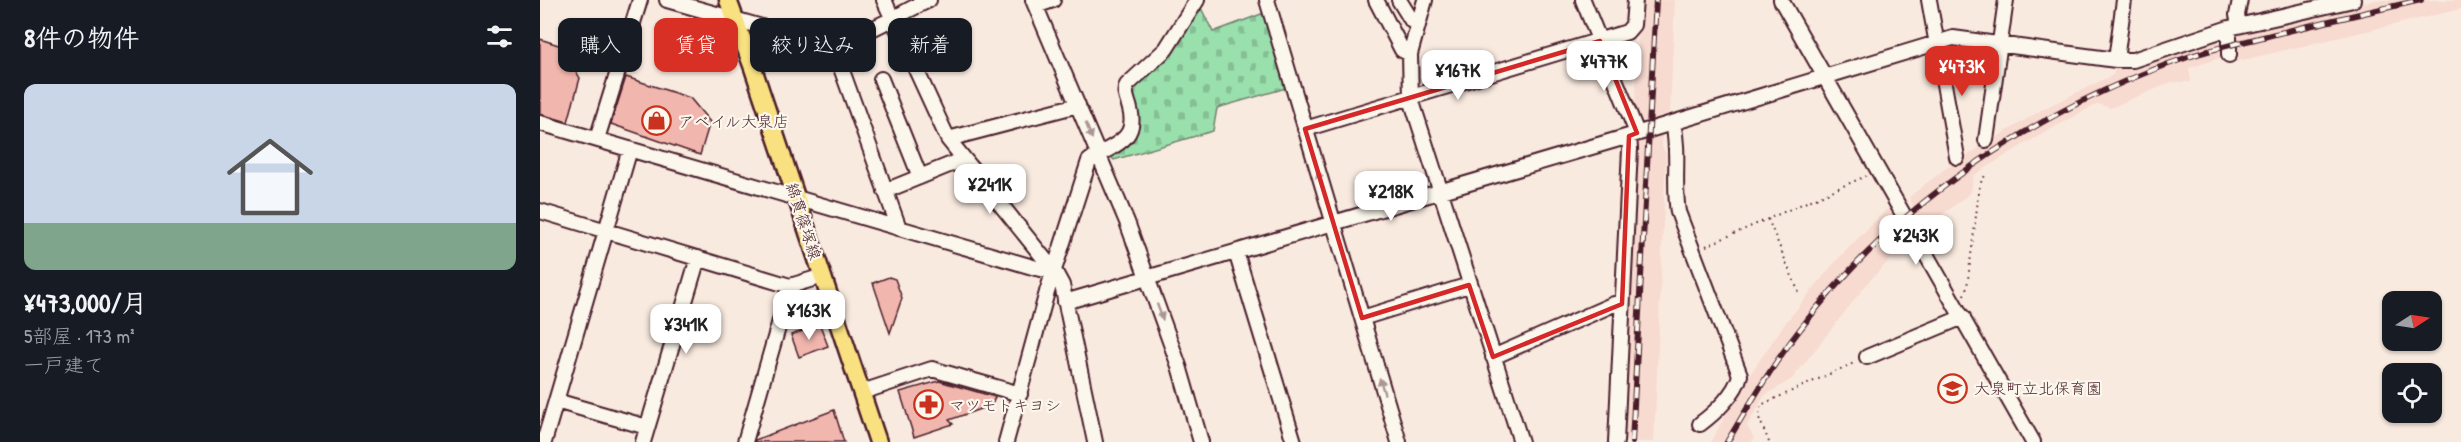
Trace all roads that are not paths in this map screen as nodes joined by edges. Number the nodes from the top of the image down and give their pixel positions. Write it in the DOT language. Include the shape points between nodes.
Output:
graph roads {
  1 [pos="640,0"];
  2 [pos="667,0"];
  3 [pos="728,0"];
  4 [pos="884,0"];
  5 [pos="929,0"];
  6 [pos="1053,0"];
  7 [pos="1197,0"];
  8 [pos="1267,0"];
  9 [pos="1376,0"];
  10 [pos="1400,0"];
  11 [pos="1425,0"];
  12 [pos="1583,0"];
  13 [pos="1635,0"];
  14 [pos="1781,0"];
  15 [pos="1929,0"];
  16 [pos="2006,0"];
  17 [pos="2124,0"];
  18 [pos="2240,0"];
  19 [pos="2353,0"];
  20 [pos="1035,3"];
  21 [pos="892,17"];
  22 [pos="726,18"];
  23 [pos="735,18"];
  24 [pos="1417,24"];
  25 [pos="876,26"];
  26 [pos="738,27"];
  27 [pos="2234,27"];
  28 [pos="1600,41"];
  29 [pos="1936,42"];
  30 [pos="2000,45"];
  31 [pos="1410,54"];
  32 [pos="2229,55"];
  33 [pos="2116,60"];
  34 [pos="842,72"];
  35 [pos="1824,76"];
  36 [pos="881,79"];
  37 [pos="1411,99"];
  38 [pos="1078,105"];
  39 [pos="540,123"];
  40 [pos="1672,123"];
  41 [pos="1305,129"];
  42 [pos="1633,135"];
  43 [pos="597,139"];
  44 [pos="948,139"];
  45 [pos="1986,140"];
  46 [pos="630,149"];
  47 [pos="1099,156"];
  48 [pos="1957,157"];
  49 [pos="964,159"];
  50 [pos="920,177"];
  51 [pos="885,191"];
  52 [pos="1440,192"];
  53 [pos="797,198"];
  54 [pos="540,210"];
  55 [pos="1334,223"];
  56 [pos="898,228"];
  57 [pos="606,230"];
  58 [pos="1236,252"];
  59 [pos="698,258"];
  60 [pos="1055,272"];
  61 [pos="823,276"];
  62 [pos="1148,278"];
  63 [pos="1469,285"];
  64 [pos="790,286"];
  65 [pos="1065,302"];
  66 [pos="1622,304"];
  67 [pos="1963,317"];
  68 [pos="1362,318"];
  69 [pos="1492,357"];
  70 [pos="1867,357"];
  71 [pos="861,392"];
  72 [pos="1020,394"];
  73 [pos="556,400"];
  74 [pos="1700,424"];
  75 [pos="647,427"];
  76 [pos="544,442"];
  77 [pos="643,442"];
  78 [pos="745,442"];
  79 [pos="878,442"];
  80 [pos="1006,442"];
  81 [pos="1095,442"];
  82 [pos="1201,442"];
  83 [pos="1294,442"];
  84 [pos="1399,442"];
  85 [pos="1520,442"];
  86 [pos="1616,442"];
  87 [pos="2033,442"];
  1 -- 43 [label="street"];
  2 -- 22 [label="street"];
  3 -- 23 [label="main road, 綿貫篠塚線"];
  4 -- 21 [label="street"];
  5 -- 21 [label="street"];
  6 -- 20 [label="street"];
  7 -- 47 [label="street" via="1166,49 1127,85 1125,93 1132,118 1128,132 1116,146"];
  8 -- 41 [label="street"];
  9 -- 31 [label="street" via="1402,50"];
  10 -- 24 [label="street"];
  11 -- 24 [label="street"];
  12 -- 28 [label="street"];
  13 -- 28 [label="street" via="1631,30"];
  14 -- 35 [label="street"];
  15 -- 29 [label="street"];
  16 -- 30 [label="street"];
  17 -- 33 [label="street"];
  18 -- 27 [label="street"];
  19 -- 27 [label="street"];
  20 -- 38 [label="street"];
  21 -- 25 [label="street"];
  21 -- 44 [label="street"];
  24 -- 31 [label="street"];
  26 -- 53 [label="main road, 綿貫篠塚線"];
  27 -- 32 [label="street"];
  27 -- 33 [label="street" via="2133,60"];
  28 -- 37 [label="street"];
  28 -- 42 [label="street"];
  29 -- 30 [label="street" via="1953,38"];
  29 -- 35 [label="street"];
  29 -- 48 [label="street"];
  30 -- 33 [label="street"];
  30 -- 45 [label="street"];
  31 -- 37 [label="street"];
  34 -- 51 [label="street"];
  35 -- 40 [label="street"];
  35 -- 67 [label="street"];
  36 -- 50 [label="street"];
  37 -- 41 [label="street"];
  37 -- 52 [label="street"];
  38 -- 44 [label="street"];
  38 -- 47 [label="street, one-way"];
  39 -- 43 [label="street"];
  40 -- 42 [label="street"];
  40 -- 74 [label="street" via="1677,146 1678,212 1740,375 1738,384 1722,404"];
  55 -- 41 [label="street, one-way"];
  42 -- 52 [label="street"];
  42 -- 66 [label="street"];
  43 -- 46 [label="street"];
  44 -- 49 [label="street"];
  46 -- 53 [label="street"];
  46 -- 57 [label="street"];
  47 -- 60 [label="street" via="1089,161"];
  47 -- 62 [label="street"];
  49 -- 50 [label="street"];
  49 -- 60 [label="street"];
  50 -- 51 [label="street"];
  51 -- 56 [label="street"];
  52 -- 55 [label="street"];
  52 -- 63 [label="street"];
  53 -- 56 [label="street"];
  53 -- 61 [label="main road, 綿貫篠塚線"];
  54 -- 57 [label="street"];
  55 -- 58 [label="street"];
  55 -- 68 [label="street"];
  56 -- 60 [label="street"];
  57 -- 59 [label="street"];
  57 -- 73 [label="street"];
  58 -- 62 [label="street"];
  58 -- 83 [label="street"];
  59 -- 64 [label="street"];
  59 -- 75 [label="street"];
  60 -- 65 [label="street"];
  60 -- 72 [label="street"];
  61 -- 64 [label="street"];
  61 -- 71 [label="main road, 綿貫篠塚線"];
  62 -- 65 [label="street"];
  62 -- 82 [label="street, one-way"];
  63 -- 68 [label="street"];
  63 -- 69 [label="street"];
  64 -- 78 [label="street"];
  65 -- 81 [label="street"];
  66 -- 69 [label="street" via="1614,304"];
  66 -- 86 [label="street"];
  67 -- 70 [label="street"];
  67 -- 87 [label="street"];
  84 -- 68 [label="street, one-way"];
  69 -- 85 [label="street"];
  71 -- 72 [label="street" via="932,369"];
  71 -- 79 [label="main road, 綿貫篠塚線"];
  72 -- 80 [label="street"];
  73 -- 75 [label="street"];
  73 -- 76 [label="street"];
  75 -- 77 [label="street"];
}
